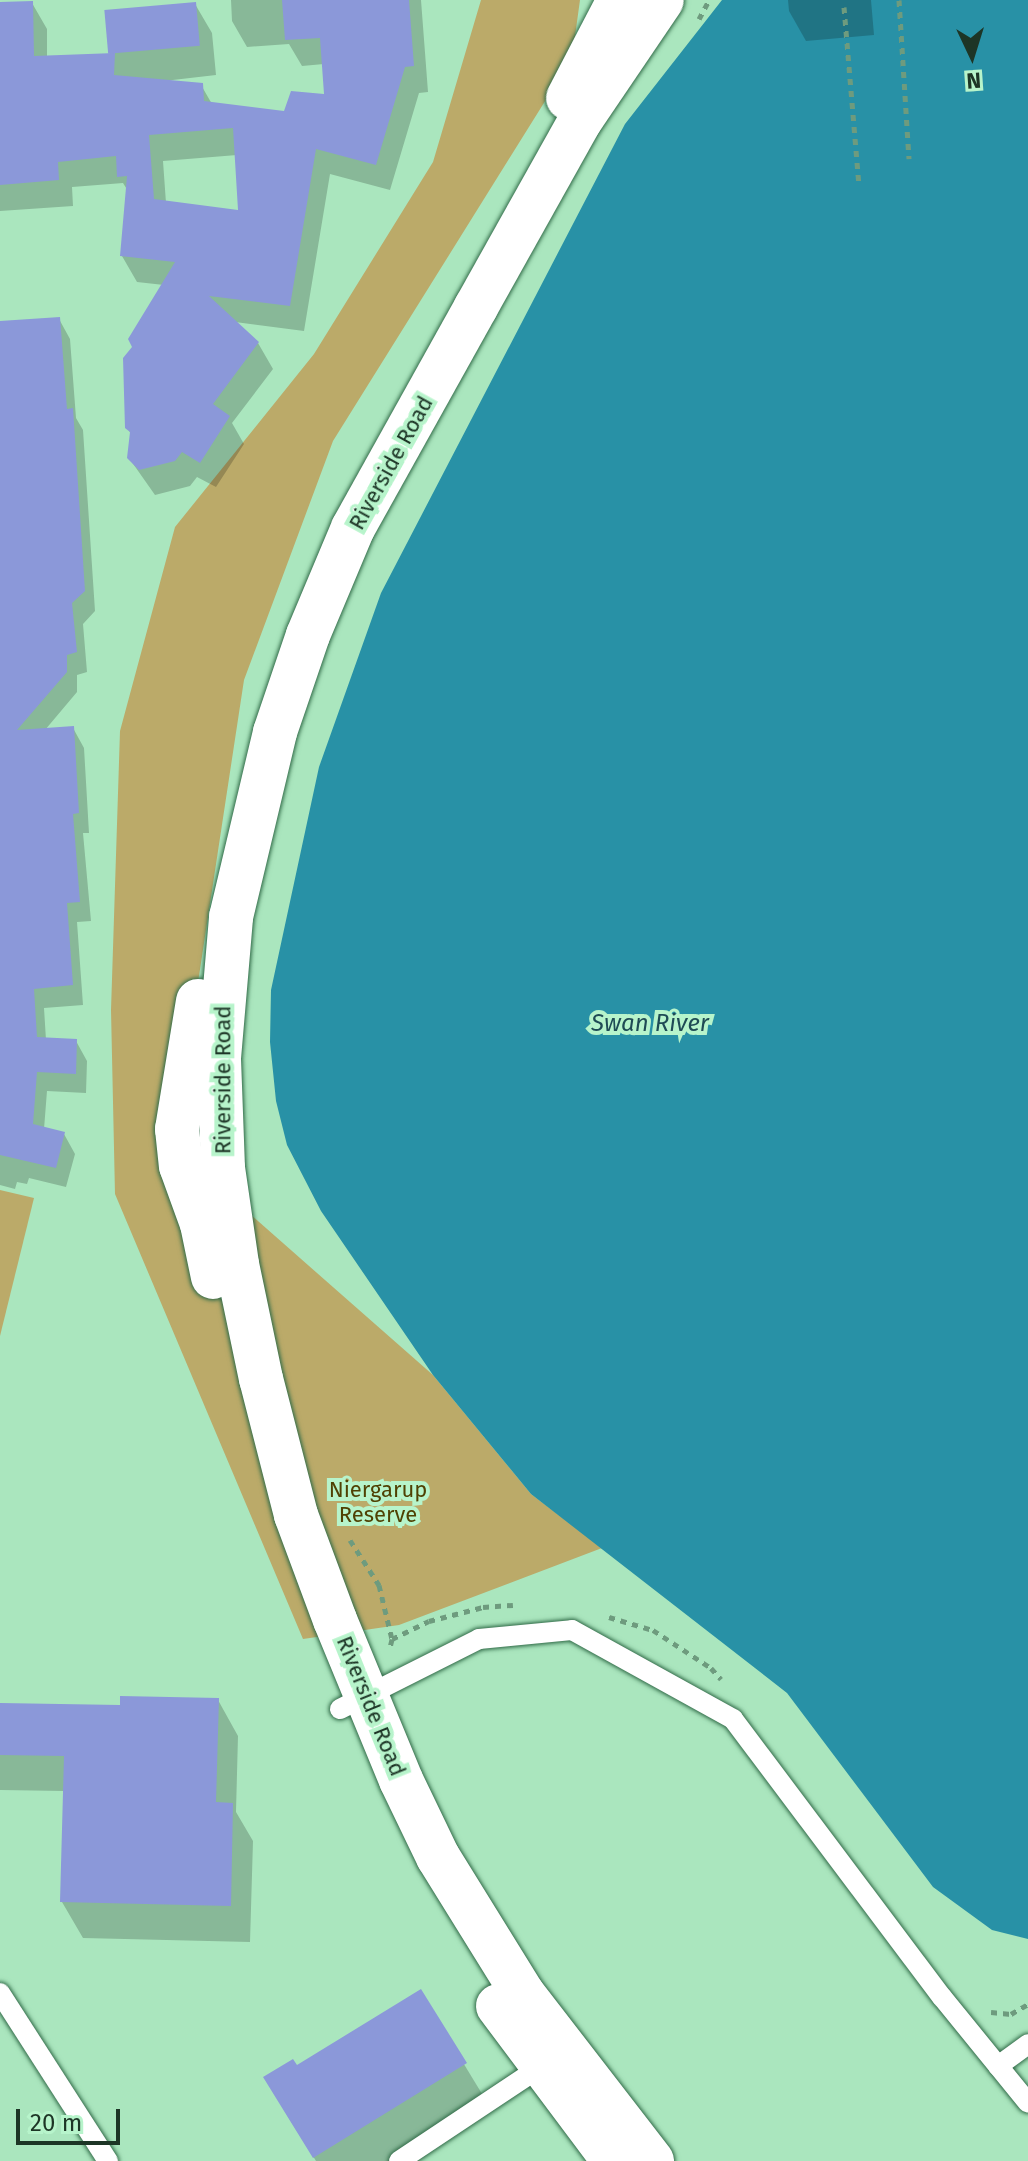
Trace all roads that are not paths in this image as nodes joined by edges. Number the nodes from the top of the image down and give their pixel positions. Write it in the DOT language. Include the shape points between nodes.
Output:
graph roads {
  1 [pos="619,0"];
  2 [pos="678,14"];
  3 [pos="363,1698"];
  4 [pos="0,1993"];
  5 [pos="1028,2044"];
  6 [pos="554,2059"];
  7 [pos="998,2066"];
  8 [pos="1028,2103"];
  9 [pos="108,2161"];
  10 [pos="399,2161"];
  11 [pos="614,2161"];
  12 [pos="652,2161"];
  1 -- 3 [label="street, Riverside Road" via="340,508 262,698 233,798 216,884 177,1129 181,1166 202,1224 245,1418 290,1581"];
  2 -- 3 [label="street, Riverside Road" via="580,121 353,528 275,732 231,917 219,1058 223,1168 237,1264 296,1515"];
  3 -- 6 [label="street, Riverside Road" via="382,1808 429,1898"];
  3 -- 7 [label="lane" via="479,1639 572,1630 733,1719"];
  4 -- 9 [label="lane"];
  5 -- 7 [label="lane"];
  6 -- 10 [label="lane"];
  6 -- 11 [label="street, Riverside Road"];
  6 -- 12 [label="street, Riverside Road"];
  7 -- 8 [label="lane"];
}
